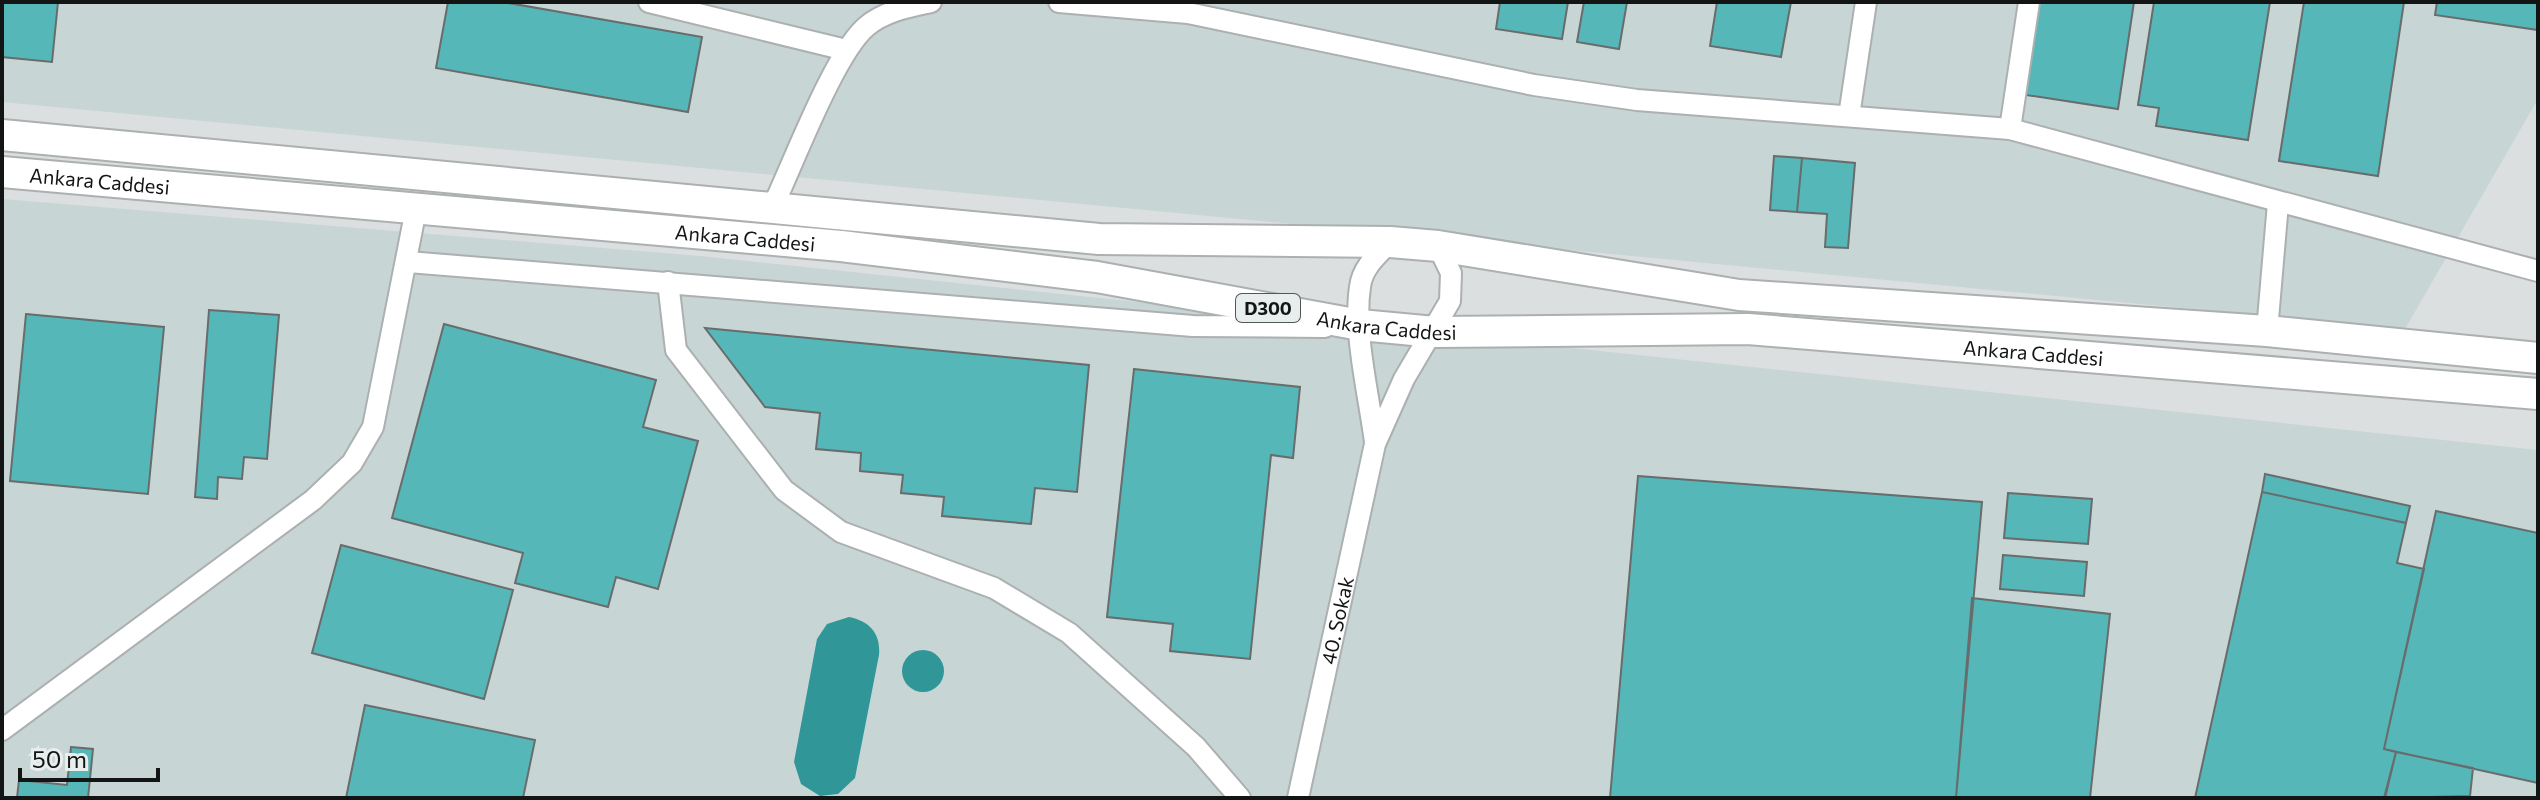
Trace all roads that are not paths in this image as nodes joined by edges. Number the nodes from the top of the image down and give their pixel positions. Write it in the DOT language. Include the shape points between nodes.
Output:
graph roads {
  1 [pos="649,2"];
  2 [pos="931,2"];
  3 [pos="1059,2"];
  4 [pos="1866,2"];
  5 [pos="2029,2"];
  6 [pos="1189,8"];
  7 [pos="846,50"];
  8 [pos="1849,116"];
  9 [pos="2010,129"];
  10 [pos="2,135"];
  11 [pos="2,172"];
  12 [pos="2278,203"];
  13 [pos="773,206"];
  14 [pos="416,209"];
  15 [pos="1390,242"];
  16 [pos="1438,246"];
  17 [pos="408,262"];
  18 [pos="2538,271"];
  19 [pos="668,282"];
  20 [pos="1360,325"];
  21 [pos="2267,331"];
  22 [pos="1435,332"];
  23 [pos="2538,358"];
  24 [pos="2538,394"];
  25 [pos="1375,444"];
  26 [pos="2,730"];
  27 [pos="1240,798"];
  28 [pos="1298,798"];
  1 -- 7 [label="street"];
  2 -- 7 [label="street" via="900,9 868,25"];
  3 -- 6 [label="street"];
  4 -- 8 [label="street"];
  5 -- 9 [label="street"];
  6 -- 8 [label="street" via="1534,85 1637,100"];
  7 -- 13 [label="street"];
  8 -- 9 [label="street"];
  9 -- 12 [label="street"];
  10 -- 13 [label="highway, Ankara Caddesi"];
  11 -- 14 [label="highway, Ankara Caddesi / D300"];
  12 -- 18 [label="street"];
  12 -- 21 [label="street"];
  13 -- 15 [label="highway, Ankara Caddesi" via="1099,239"];
  14 -- 17 [label="street"];
  14 -- 20 [label="highway, Ankara Caddesi / D300" via="841,246 1097,277"];
  15 -- 16 [label="highway, Ankara Caddesi"];
  15 -- 20 [label="street" via="1368,265 1359,286"];
  16 -- 21 [label="highway, Ankara Caddesi" via="1739,295"];
  16 -- 22 [label="street" via="1451,273 1450,301"];
  17 -- 19 [label="street"];
  17 -- 26 [label="street" via="373,427 352,463 313,500"];
  19 -- 20 [label="street" via="1193,326"];
  19 -- 27 [label="street" via="676,350 784,490 841,532 994,588 1069,633 1196,747"];
  20 -- 22 [label="highway, Ankara Caddesi / D300"];
  20 -- 25 [label="street"];
  21 -- 23 [label="highway, Ankara Caddesi"];
  22 -- 24 [label="highway, Ankara Caddesi / D300" via="1748,329"];
  22 -- 25 [label="street" via="1404,379"];
  25 -- 28 [label="street, 40. Sokak"];
}
